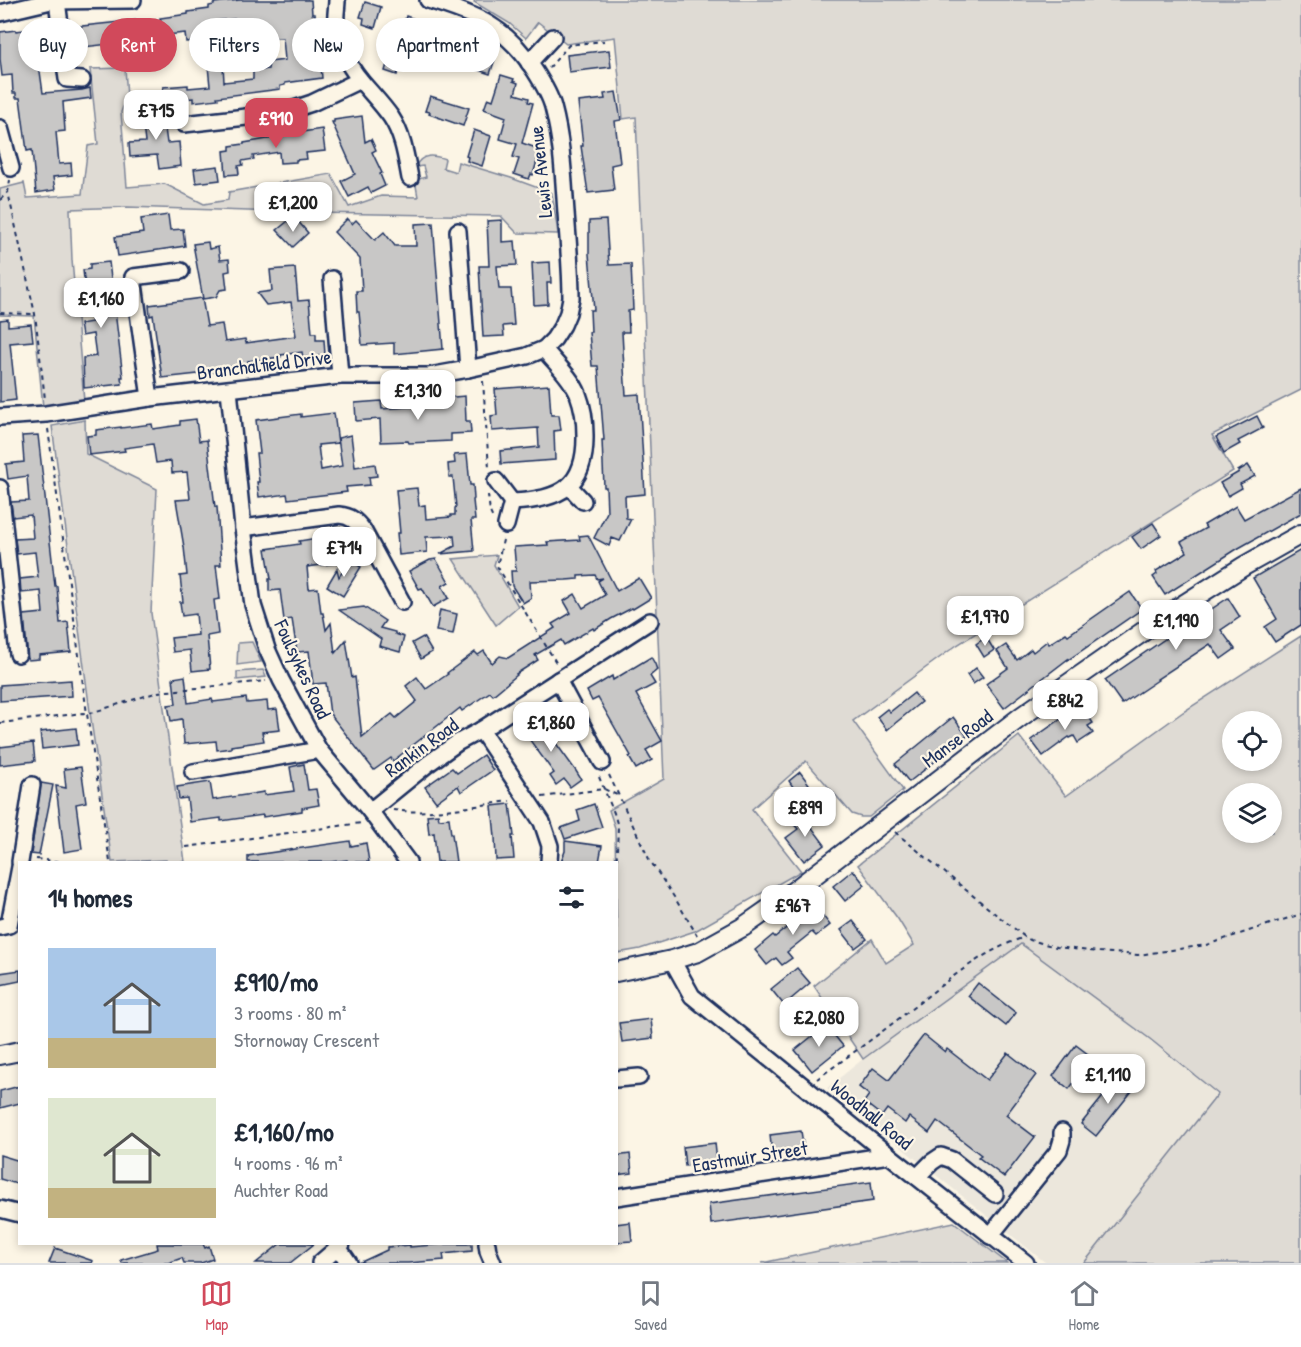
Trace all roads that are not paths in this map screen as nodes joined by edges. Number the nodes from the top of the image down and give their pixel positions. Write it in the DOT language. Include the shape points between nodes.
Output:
graph roads {
  1 [pos="133,0"];
  2 [pos="337,0"];
  3 [pos="428,0"];
  4 [pos="53,1"];
  5 [pos="445,2"];
  6 [pos="0,13"];
  7 [pos="553,37"];
  8 [pos="529,63"];
  9 [pos="82,80"];
  10 [pos="360,80"];
  11 [pos="183,124"];
  12 [pos="0,128"];
  13 [pos="11,168"];
  14 [pos="410,178"];
  15 [pos="458,231"];
  16 [pos="180,271"];
  17 [pos="332,279"];
  18 [pos="544,349"];
  19 [pos="475,367"];
  20 [pos="340,376"];
  21 [pos="229,390"];
  22 [pos="150,398"];
  23 [pos="0,417"];
  24 [pos="492,485"];
  25 [pos="569,486"];
  26 [pos="0,488"];
  27 [pos="584,501"];
  28 [pos="512,502"];
  29 [pos="501,524"];
  30 [pos="243,528"];
  31 [pos="1301,534"];
  32 [pos="402,602"];
  33 [pos="650,621"];
  34 [pos="18,654"];
  35 [pos="562,678"];
  36 [pos="481,730"];
  37 [pos="319,750"];
  38 [pos="605,767"];
  39 [pos="193,772"];
  40 [pos="32,785"];
  41 [pos="374,813"];
  42 [pos="20,861"];
  43 [pos="407,861"];
  44 [pos="549,861"];
  45 [pos="18,873"];
  46 [pos="0,927"];
  47 [pos="672,960"];
  48 [pos="618,972"];
  49 [pos="18,1052"];
  50 [pos="0,1055"];
  51 [pos="639,1077"];
  52 [pos="618,1079"];
  53 [pos="1062,1132"];
  54 [pos="889,1155"];
  55 [pos="917,1177"];
  56 [pos="995,1194"];
  57 [pos="618,1197"];
  58 [pos="0,1209"];
  59 [pos="18,1214"];
  60 [pos="990,1236"];
  61 [pos="340,1245"];
  62 [pos="488,1245"];
  63 [pos="320,1263"];
  64 [pos="349,1263"];
  65 [pos="493,1263"];
  66 [pos="1026,1263"];
  1 -- 4 [label="street"];
  2 -- 10 [label="street" via="339,43"];
  3 -- 5 [label="street, Lewis Avenue"];
  4 -- 6 [label="street"];
  4 -- 9 [label="street" via="67,79"];
  5 -- 8 [label="street, Lewis Avenue" via="494,27 510,39"];
  7 -- 8 [label="street"];
  8 -- 18 [label="street, Lewis Avenue" via="553,105 560,139 571,298 563,325"];
  10 -- 11 [label="street" via="282,113"];
  10 -- 14 [label="street" via="401,135"];
  12 -- 13 [label="street"];
  15 -- 19 [label="street"];
  16 -- 22 [label="street" via="133,278"];
  17 -- 20 [label="street"];
  18 -- 19 [label="street, Branchalfield Drive"];
  18 -- 25 [label="street" via="577,392 584,412 584,458"];
  19 -- 20 [label="street, Branchalfield Drive" via="429,376"];
  20 -- 21 [label="street, Branchalfield Drive"];
  21 -- 22 [label="street, Branchalfield Drive"];
  21 -- 30 [label="street, Foulsykes Road"];
  22 -- 23 [label="street, Branchalfield Drive"];
  24 -- 28 [label="street"];
  25 -- 27 [label="street"];
  25 -- 28 [label="street" via="542,500"];
  26 -- 34 [label="street"];
  28 -- 29 [label="street"];
  30 -- 32 [label="street" via="348,516 363,530"];
  30 -- 37 [label="street, Foulsykes Road" via="253,605 267,648"];
  31 -- 47 [label="main road, Manse Road" via="1244,566 1097,663 743,927 705,948"];
  33 -- 35 [label="street, Rankin Road"];
  35 -- 36 [label="street, Rankin Road"];
  35 -- 38 [label="street"];
  36 -- 41 [label="street, Rankin Road" via="429,763"];
  36 -- 44 [label="street" via="542,822 550,846"];
  37 -- 39 [label="street"];
  37 -- 41 [label="street, Foulsykes Road"];
  40 -- 42 [label="street"];
  41 -- 43 [label="street, Foulsykes Road"];
  45 -- 46 [label="street" via="9,925"];
  47 -- 48 [label="main road, Manse Road"];
  47 -- 54 [label="street, Woodhall Road" via="692,996"];
  49 -- 50 [label="main road"];
  51 -- 52 [label="street"];
  53 -- 60 [label="street" via="1059,1150"];
  54 -- 55 [label="street, Woodhall Road"];
  54 -- 57 [label="street, Eastmuir Street"];
  55 -- 56 [label="street" via="941,1156 952,1160"];
  55 -- 60 [label="street, Woodhall Road"];
  58 -- 59 [label="street"];
  60 -- 66 [label="street, Woodhall Road"];
  61 -- 63 [label="street"];
  61 -- 64 [label="street"];
  62 -- 65 [label="street"];
}
